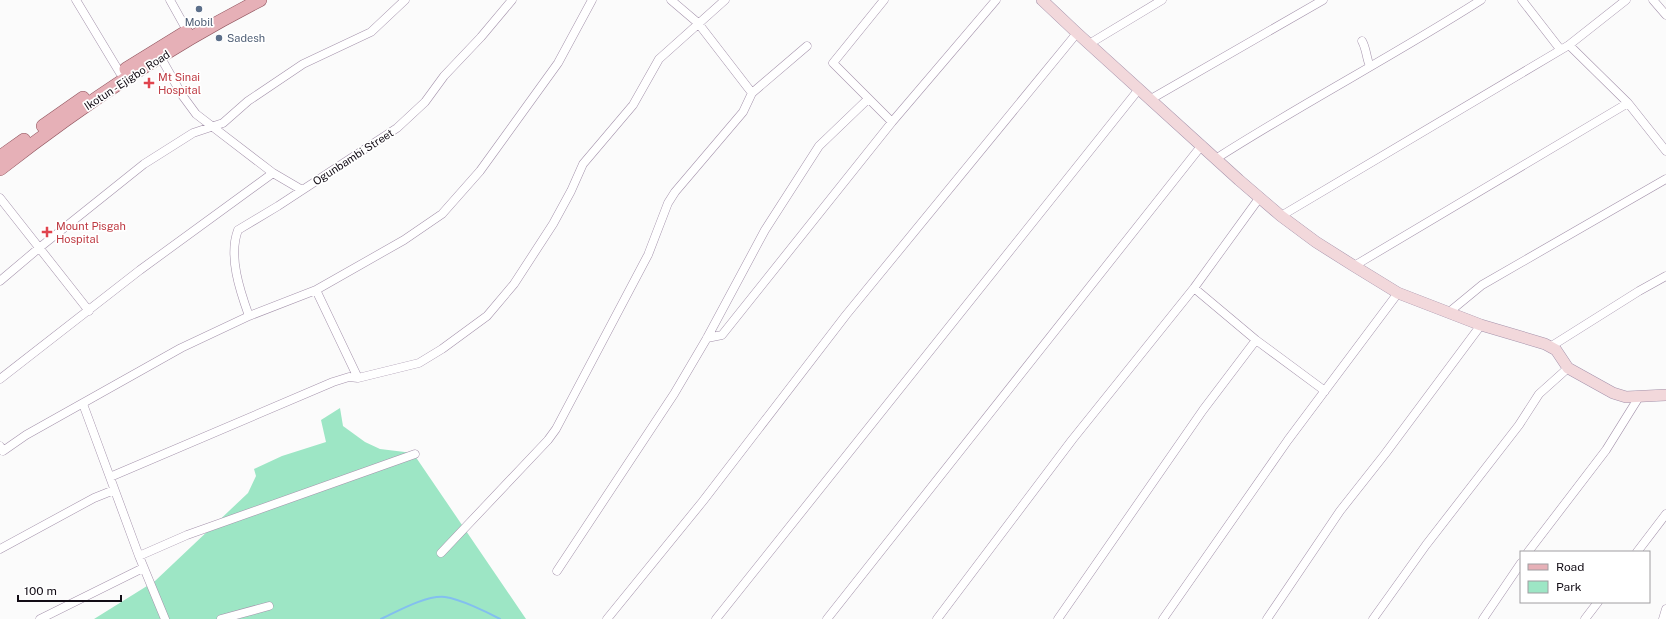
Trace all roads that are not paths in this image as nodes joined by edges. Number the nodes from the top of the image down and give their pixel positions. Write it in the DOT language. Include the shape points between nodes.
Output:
graph roads {
  1 [pos="76,0"];
  2 [pos="170,0"];
  3 [pos="245,0"];
  4 [pos="260,0"];
  5 [pos="405,0"];
  6 [pos="512,0"];
  7 [pos="592,0"];
  8 [pos="671,0"];
  9 [pos="725,0"];
  10 [pos="884,0"];
  11 [pos="996,0"];
  12 [pos="1042,0"];
  13 [pos="1162,0"];
  14 [pos="1323,0"];
  15 [pos="1481,0"];
  16 [pos="1522,0"];
  17 [pos="1626,0"];
  18 [pos="1654,0"];
  19 [pos="1666,15"];
  20 [pos="698,23"];
  21 [pos="1076,33"];
  22 [pos="189,35"];
  23 [pos="1362,41"];
  24 [pos="1089,44"];
  25 [pos="1569,45"];
  26 [pos="807,46"];
  27 [pos="1560,49"];
  28 [pos="161,58"];
  29 [pos="1370,66"];
  30 [pos="120,73"];
  31 [pos="1139,89"];
  32 [pos="752,93"];
  33 [pos="868,99"];
  34 [pos="1151,99"];
  35 [pos="1628,103"];
  36 [pos="892,122"];
  37 [pos="212,125"];
  38 [pos="1202,145"];
  39 [pos="1666,151"];
  40 [pos="0,158"];
  41 [pos="1217,158"];
  42 [pos="0,170"];
  43 [pos="273,174"];
  44 [pos="1666,179"];
  45 [pos="302,190"];
  46 [pos="1260,197"];
  47 [pos="0,198"];
  48 [pos="1281,216"];
  49 [pos="39,248"];
  50 [pos="1354,266"];
  51 [pos="1666,276"];
  52 [pos="0,281"];
  53 [pos="1194,288"];
  54 [pos="316,290"];
  55 [pos="1398,293"];
  56 [pos="89,311"];
  57 [pos="1448,313"];
  58 [pos="248,316"];
  59 [pos="1481,325"];
  60 [pos="707,338"];
  61 [pos="1256,340"];
  62 [pos="1550,347"];
  63 [pos="1568,368"];
  64 [pos="358,378"];
  65 [pos="0,380"];
  66 [pos="1325,391"];
  67 [pos="1666,395"];
  68 [pos="1639,398"];
  69 [pos="83,404"];
  70 [pos="1,449"];
  71 [pos="415,454"];
  72 [pos="110,477"];
  73 [pos="114,490"];
  74 [pos="1666,514"];
  75 [pos="0,549"];
  76 [pos="1529,551"];
  77 [pos="1638,551"];
  78 [pos="440,554"];
  79 [pos="139,556"];
  80 [pos="1520,564"];
  81 [pos="143,568"];
  82 [pos="557,570"];
  83 [pos="1597,603"];
  84 [pos="269,606"];
  85 [pos="1666,609"];
  86 [pos="40,619"];
  87 [pos="165,619"];
  88 [pos="221,619"];
  89 [pos="607,619"];
  90 [pos="716,619"];
  91 [pos="827,619"];
  92 [pos="937,619"];
  93 [pos="1058,619"];
  94 [pos="1163,619"];
  95 [pos="1267,619"];
  96 [pos="1373,619"];
  97 [pos="1483,619"];
  98 [pos="1584,619"];
  99 [pos="1663,619"];
  1 -- 30 [label="street"];
  2 -- 22 [label="street"];
  3 -- 22 [label="main road, Ikotun - Ejigbo Road"];
  4 -- 22 [label="main road, Ikotun - Ejigbo Road"];
  5 -- 37 [label="street" via="371,32 303,64 248,101 223,123"];
  6 -- 45 [label="street, Ogunbambi Street" via="444,76 425,102 397,128"];
  7 -- 54 [label="street" via="554,68 480,172 442,214 404,240"];
  8 -- 20 [label="street"];
  9 -- 20 [label="street"];
  10 -- 33 [label="street" via="833,61"];
  11 -- 36 [label="street"];
  12 -- 21 [label="street"];
  13 -- 24 [label="street"];
  14 -- 34 [label="street"];
  15 -- 29 [label="street"];
  16 -- 27 [label="street"];
  17 -- 25 [label="street"];
  18 -- 19 [label="street"];
  20 -- 32 [label="street"];
  20 -- 64 [label="street" via="659,59 633,106 583,164 572,191 553,224 514,284 488,316 419,363"];
  21 -- 24 [label="street"];
  21 -- 89 [label="street" via="846,315 703,501"];
  22 -- 28 [label="main road, Ikotun - Ejigbo Road"];
  22 -- 30 [label="main road, Ikotun - Ejigbo Road"];
  23 -- 29 [label="street"];
  24 -- 31 [label="street"];
  25 -- 27 [label="street"];
  25 -- 35 [label="street"];
  26 -- 32 [label="street"];
  27 -- 48 [label="street"];
  28 -- 37 [label="street" via="188,105"];
  28 -- 42 [label="main road, Ikotun - Ejigbo Road" via="48,133"];
  29 -- 41 [label="street" via="1271,123"];
  30 -- 40 [label="main road, Ikotun - Ejigbo Road"];
  31 -- 34 [label="street"];
  31 -- 90 [label="street"];
  32 -- 78 [label="street" via="742,112 668,203 648,255 556,429"];
  33 -- 36 [label="street"];
  33 -- 60 [label="street" via="819,146 765,230"];
  34 -- 38 [label="street"];
  35 -- 39 [label="street"];
  35 -- 50 [label="street"];
  36 -- 60 [label="street" via="722,335"];
  37 -- 43 [label="street"];
  37 -- 49 [label="street" via="193,133 144,164"];
  38 -- 41 [label="street"];
  38 -- 91 [label="street"];
  41 -- 46 [label="street"];
  43 -- 45 [label="street"];
  43 -- 56 [label="street" via="140,270"];
  44 -- 57 [label="street" via="1482,285"];
  45 -- 58 [label="street, Ogunbambi Street" via="238,230 235,242 237,276"];
  46 -- 48 [label="street"];
  46 -- 53 [label="street"];
  47 -- 49 [label="street"];
  48 -- 50 [label="street"];
  49 -- 52 [label="street"];
  49 -- 56 [label="street"];
  50 -- 55 [label="street"];
  51 -- 62 [label="street"];
  53 -- 61 [label="street"];
  53 -- 92 [label="street" via="1072,440"];
  54 -- 58 [label="street"];
  54 -- 64 [label="street"];
  55 -- 57 [label="street"];
  55 -- 66 [label="street"];
  56 -- 65 [label="street"];
  57 -- 59 [label="street"];
  58 -- 69 [label="street" via="181,348"];
  59 -- 62 [label="street" via="1517,334"];
  59 -- 95 [label="street" via="1386,454 1340,511"];
  60 -- 82 [label="street" via="674,394"];
  61 -- 66 [label="street"];
  61 -- 93 [label="street" via="1203,410"];
  62 -- 63 [label="street" via="1556,350"];
  63 -- 68 [label="street" via="1613,393"];
  63 -- 96 [label="street" via="1538,394 1519,425 1426,545"];
  64 -- 72 [label="street" via="348,377 333,382"];
  66 -- 94 [label="street"];
  67 -- 68 [label="street"];
  68 -- 76 [label="street" via="1606,450"];
  69 -- 70 [label="street"];
  69 -- 72 [label="street"];
  71 -- 79 [label="street" via="187,535"];
  72 -- 73 [label="street"];
  73 -- 75 [label="street" via="94,498"];
  73 -- 79 [label="street"];
  74 -- 77 [label="street"];
  79 -- 81 [label="street"];
  80 -- 97 [label="street"];
  81 -- 86 [label="street"];
  81 -- 87 [label="street"];
  83 -- 98 [label="street"];
  84 -- 88 [label="street"];
  85 -- 99 [label="street"];
}
